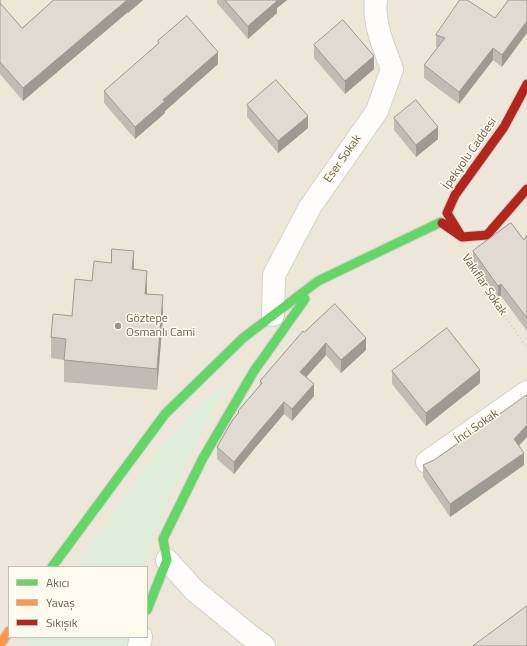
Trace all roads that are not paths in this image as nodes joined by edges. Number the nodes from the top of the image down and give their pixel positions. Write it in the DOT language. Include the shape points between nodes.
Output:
graph roads {
  1 [pos="376,0"];
  2 [pos="527,84"];
  3 [pos="527,189"];
  4 [pos="462,237"];
  5 [pos="318,281"];
  6 [pos="273,315"];
  7 [pos="527,392"];
  8 [pos="427,462"];
  9 [pos="167,560"];
  10 [pos="53,566"];
  11 [pos="148,608"];
  12 [pos="8,633"];
  13 [pos="0,645"];
  14 [pos="264,646"];
  1 -- 6 [label="street, Eser Sokak" via="380,38 392,69 377,111 310,206 274,275"];
  2 -- 4 [label="street, İpekyolu Caddesi" via="504,127 455,195 447,213"];
  3 -- 4 [label="street" via="486,235"];
  4 -- 5 [label="street" via="441,222"];
  5 -- 6 [label="street"];
  5 -- 9 [label="street" via="254,371 203,458 163,539"];
  6 -- 10 [label="street" via="243,338 165,414"];
  7 -- 8 [label="street, İnci Sokak"];
  9 -- 11 [label="street"];
  9 -- 14 [label="street" via="194,590"];
  12 -- 13 [label="street"];
}
